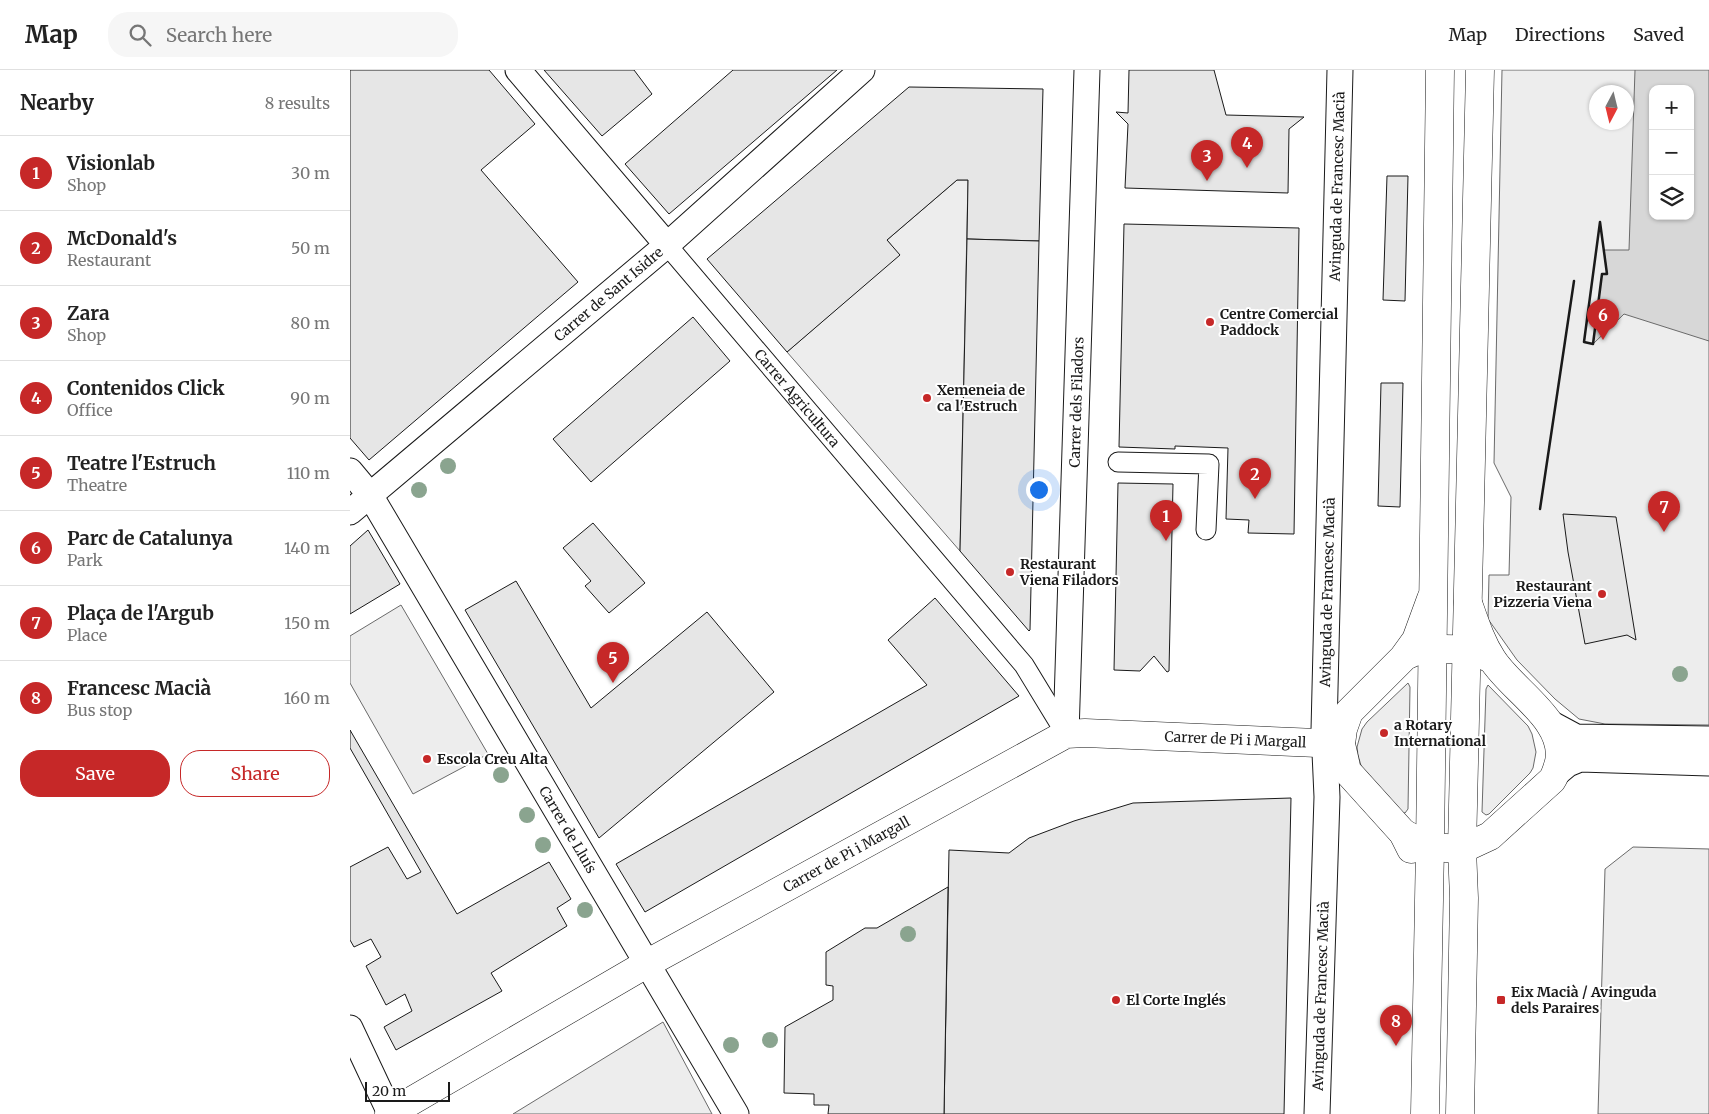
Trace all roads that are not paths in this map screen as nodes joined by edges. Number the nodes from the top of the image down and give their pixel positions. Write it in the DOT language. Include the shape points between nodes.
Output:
graph roads {
  1 [pos="518,70"];
  2 [pos="862,70"];
  3 [pos="1087,70"];
  4 [pos="1340,70"];
  5 [pos="1440,70"];
  6 [pos="1480,70"];
  7 [pos="667,245"];
  8 [pos="1118,462"];
  9 [pos="350,471"];
  10 [pos="370,495"];
  11 [pos="350,512"];
  12 [pos="1206,530"];
  13 [pos="1433,595"];
  14 [pos="1468,601"];
  15 [pos="1432,649"];
  16 [pos="1466,650"];
  17 [pos="1403,658"];
  18 [pos="1493,660"];
  19 [pos="1550,723"];
  20 [pos="1066,734"];
  21 [pos="1709,739"];
  22 [pos="1333,744"];
  23 [pos="1709,763"];
  24 [pos="1556,774"];
  25 [pos="1403,833"];
  26 [pos="1490,836"];
  27 [pos="1430,848"];
  28 [pos="1462,850"];
  29 [pos="1464,898"];
  30 [pos="1429,911"];
  31 [pos="648,963"];
  32 [pos="350,1028"];
  33 [pos="350,1064"];
  34 [pos="390,1114"];
  35 [pos="736,1114"];
  36 [pos="1317,1114"];
  37 [pos="1425,1114"];
  38 [pos="1460,1114"];
  1 -- 7 [label="street, Carrer Agricultura"];
  2 -- 7 [label="street, Carrer de Sant Isidre"];
  3 -- 20 [label="street, Carrer dels Filadors"];
  4 -- 22 [label="street, Avinguda de Francesc Macià"];
  5 -- 13 [label="main road, Avinguda de Francesc Macià"];
  6 -- 14 [label="main road, Avinguda de Francesc Macià"];
  7 -- 10 [label="street, Carrer de Sant Isidre"];
  7 -- 20 [label="street, Carrer Agricultura" via="1024,665"];
  8 -- 12 [label="street" via="1209,464"];
  9 -- 10 [label="street, Carrer de Lluís"];
  10 -- 11 [label="street, Carrer de Sant Isidre"];
  10 -- 31 [label="street, Carrer de Lluís"];
  13 -- 15 [label="main road, Avinguda de Francesc Macià"];
  13 -- 17 [label="main road, Avinguda de Francesc Macià" via="1416,640"];
  14 -- 16 [label="main road, Avinguda de Francesc Macià"];
  14 -- 18 [label="main road, Avinguda de Francesc Macià" via="1478,634"];
  15 -- 16 [label="main road, Avinguda de Francesc Macià"];
  15 -- 17 [label="main road, Avinguda de Francesc Macià" via="1415,651"];
  15 -- 27 [label="main road, Avinguda de Francesc Macià"];
  16 -- 18 [label="main road, Avinguda de Francesc Macià"];
  16 -- 28 [label="main road, Avinguda de Francesc Macià"];
  17 -- 22 [label="main road, Avinguda de Francesc Macià" via="1349,712"];
  18 -- 19 [label="main road, Avinguda de Francesc Macià"];
  19 -- 21 [label="street" via="1576,737"];
  19 -- 24 [label="main road, Avinguda de Francesc Macià" via="1559,742"];
  20 -- 22 [label="main road, Carrer de Pi i Margall"];
  20 -- 31 [label="main road, Carrer de Pi i Margall"];
  22 -- 25 [label="main road, Avinguda de Francesc Macià" via="1347,771"];
  22 -- 36 [label="street, Avinguda de Francesc Macià" via="1327,797"];
  23 -- 24 [label="street" via="1580,759"];
  24 -- 26 [label="main road, Avinguda de Francesc Macià"];
  25 -- 27 [label="main road, Avinguda de Francesc Macià"];
  25 -- 30 [label="main road, Avinguda de Francesc Macià" via="1422,874"];
  26 -- 28 [label="main road, Avinguda de Francesc Macià"];
  26 -- 29 [label="main road, Avinguda de Francesc Macià" via="1473,868"];
  27 -- 28 [label="main road, Avinguda de Francesc Macià"];
  27 -- 30 [label="main road, Avinguda de Francesc Macià"];
  28 -- 29 [label="main road, Avinguda de Francesc Macià"];
  29 -- 38 [label="main road, Avinguda de Francesc Macià"];
  30 -- 37 [label="main road, Avinguda de Francesc Macià"];
  31 -- 34 [label="main road, Carrer de Pi i Margall"];
  31 -- 35 [label="street, Carrer de Lluís"];
  32 -- 34 [label="street"];
  33 -- 34 [label="street"];
}
